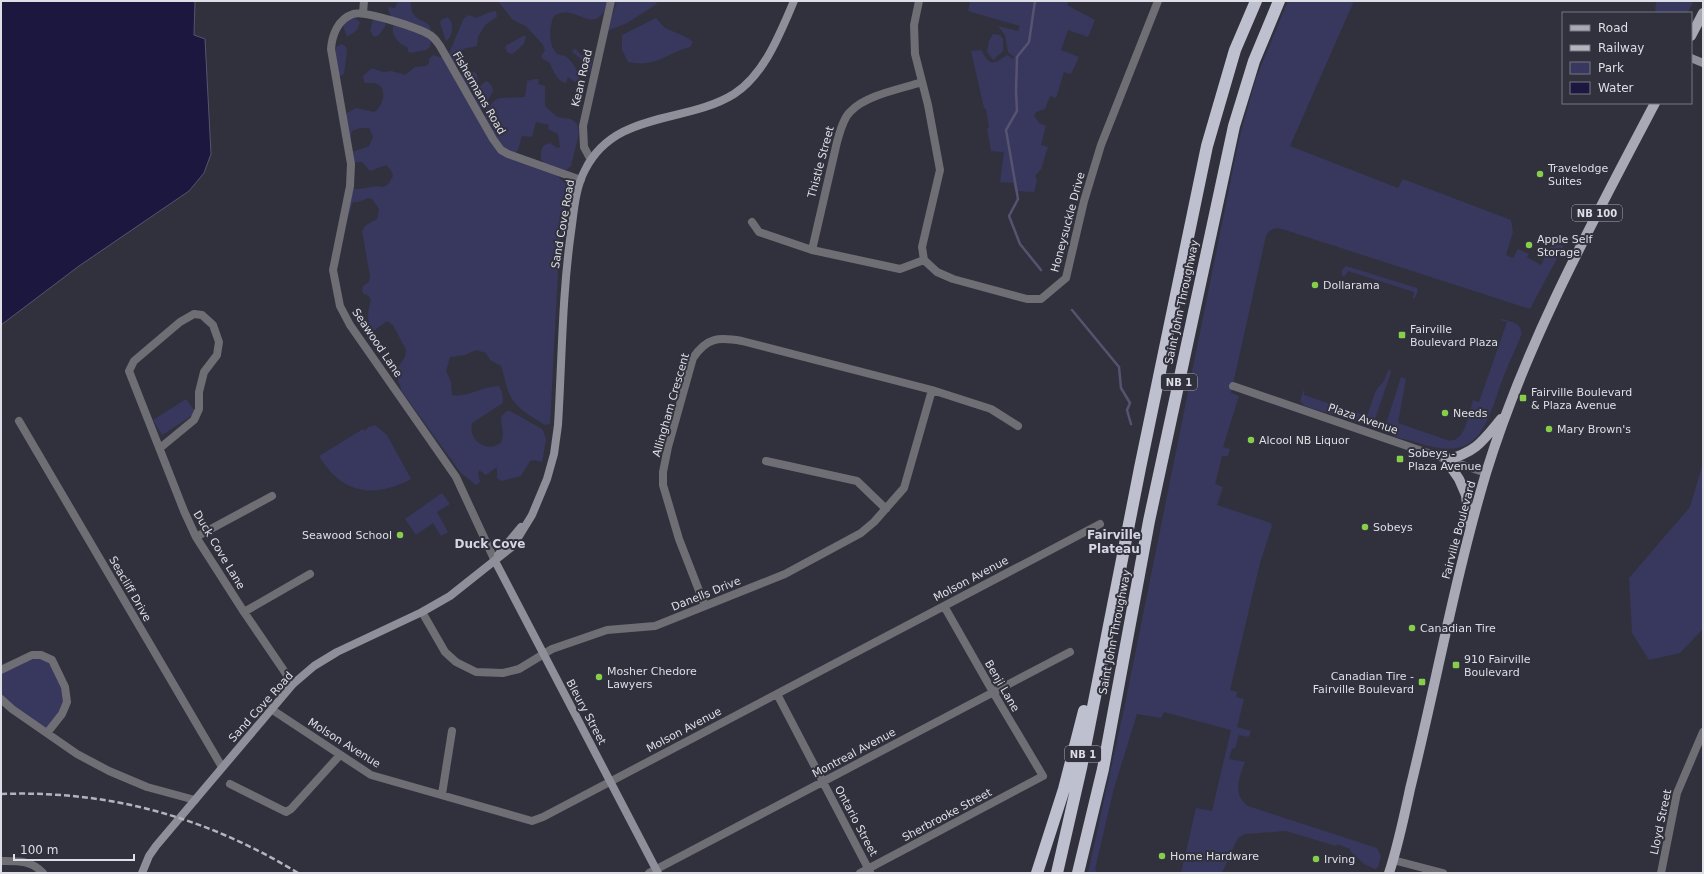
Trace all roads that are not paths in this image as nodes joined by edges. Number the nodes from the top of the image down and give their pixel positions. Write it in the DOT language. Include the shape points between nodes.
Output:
graph roads {
  1 [pos="364,1"];
  2 [pos="612,1"];
  3 [pos="794,1"];
  4 [pos="919,1"];
  5 [pos="1158,1"];
  6 [pos="1256,1"];
  7 [pos="1279,1"];
  8 [pos="363,13"];
  9 [pos="1703,14"];
  10 [pos="1692,34"];
  11 [pos="1692,58"];
  12 [pos="1703,62"];
  13 [pos="922,82"];
  14 [pos="1654,104"];
  15 [pos="591,160"];
  16 [pos="580,180"];
  17 [pos="752,222"];
  18 [pos="812,250"];
  19 [pos="924,260"];
  20 [pos="1233,386"];
  21 [pos="932,390"];
  22 [pos="1505,415"];
  23 [pos="19,421"];
  24 [pos="1018,426"];
  25 [pos="160,448"];
  26 [pos="1446,460"];
  27 [pos="766,461"];
  28 [pos="1486,474"];
  29 [pos="272,496"];
  30 [pos="886,509"];
  31 [pos="1100,524"];
  32 [pos="1470,530"];
  33 [pos="196,537"];
  34 [pos="495,560"];
  35 [pos="310,574"];
  36 [pos="705,606"];
  37 [pos="944,606"];
  38 [pos="244,612"];
  39 [pos="422,612"];
  40 [pos="1106,634"];
  41 [pos="1070,652"];
  42 [pos="544,656"];
  43 [pos="1,670"];
  44 [pos="293,684"];
  45 [pos="992,692"];
  46 [pos="777,694"];
  47 [pos="1,699"];
  48 [pos="271,708"];
  49 [pos="452,731"];
  50 [pos="1703,732"];
  51 [pos="47,733"];
  52 [pos="340,755"];
  53 [pos="222,767"];
  54 [pos="1103,769"];
  55 [pos="1043,776"];
  56 [pos="610,782"];
  57 [pos="823,782"];
  58 [pos="230,784"];
  59 [pos="442,794"];
  60 [pos="195,800"];
  61 [pos="1393,860"];
  62 [pos="1,861"];
  63 [pos="870,871"];
  64 [pos="654,872"];
  65 [pos="43,873"];
  66 [pos="142,873"];
  67 [pos="860,873"];
  68 [pos="1037,873"];
  69 [pos="1057,873"];
  70 [pos="1078,873"];
  71 [pos="1086,873"];
  72 [pos="1389,873"];
  73 [pos="1443,873"];
  74 [pos="1661,873"];
  1 -- 8 [label="street"];
  2 -- 15 [label="street, Kean Road" via="583,126 584,148"];
  3 -- 15 [label="street, Sand Cove Road" via="777,39 753,77 735,93 713,104 645,122 625,130 610,140"];
  4 -- 13 [label="street" via="914,25"];
  5 -- 19 [label="street, Honeysuckle Drive" via="1101,145 1084,201 1066,278 1041,299 1027,299 953,279 937,272"];
  6 -- 40 [label="highway, Saint John Throughway / NB 1" via="1235,50 1207,146"];
  7 -- 54 [label="highway, Saint John Throughway / NB 1" via="1254,61 1232,133 1149,521"];
  8 -- 16 [label="street, Fishermans Road" via="413,28 434,38 501,150"];
  8 -- 34 [label="street, Seawood Lane" via="351,14 340,24 334,33 331,49 351,164 350,186 333,270 340,306 350,325 456,477"];
  9 -- 10 [label="main road"];
  11 -- 12 [label="street"];
  13 -- 18 [label="street, Thistle Street" via="865,101 850,111 842,124 837,142"];
  13 -- 19 [label="street" via="940,170 922,247"];
  14 -- 22 [label="main road, Fairville Boulevard / NB 100" via="1543,325"];
  15 -- 16 [label="street, Sand Cove Road"];
  16 -- 34 [label="street, Sand Cove Road" via="563,294 557,435 547,479 532,515 513,546"];
  17 -- 18 [label="street" via="760,232"];
  18 -- 19 [label="street" via="900,269"];
  20 -- 26 [label="street, Plaza Avenue"];
  21 -- 24 [label="street, Allingham Crescent" via="991,409"];
  21 -- 30 [label="street, Danells Drive" via="904,488"];
  21 -- 36 [label="street, Allingham Crescent" via="726,338 710,342 700,348 693,358 663,472 663,485"];
  22 -- 26 [label="main road" via="1480,445 1462,456"];
  22 -- 28 [label="main road, Fairville Boulevard / NB 100"];
  23 -- 53 [label="street, Seacliff Drive"];
  25 -- 25 [label="street, Duck Cove Lane" via="130,371 134,361 180,322 194,314 202,315 213,325 219,342 217,355 204,372 199,392 200,409 194,420"];
  25 -- 33 [label="street, Duck Cove Lane"];
  26 -- 28 [label="street, Plaza Avenue"];
  26 -- 32 [label="main road" via="1466,495"];
  27 -- 30 [label="street" via="857,481"];
  28 -- 32 [label="main road, Fairville Boulevard / NB 100"];
  29 -- 33 [label="street"];
  30 -- 36 [label="street, Danells Drive" via="861,533 785,574"];
  31 -- 37 [label="street, Molson Avenue"];
  32 -- 61 [label="main road, Fairville Boulevard / NB 100" via="1431,706"];
  33 -- 38 [label="street, Duck Cove Lane"];
  34 -- 39 [label="street, Sand Cove Road" via="460,590"];
  34 -- 42 [label="street, Bleury Street"];
  35 -- 38 [label="street"];
  36 -- 42 [label="street, Danells Drive" via="655,626 607,630 552,649"];
  37 -- 45 [label="street, Benji Lane"];
  37 -- 46 [label="street, Molson Avenue"];
  38 -- 44 [label="street, Duck Cove Lane"];
  39 -- 42 [label="street, Danells Drive" via="445,652 456,662 476,672 503,673"];
  39 -- 44 [label="street, Sand Cove Road" via="337,652 314,666"];
  40 -- 68 [label="highway" via="1064,789"];
  40 -- 69 [label="highway, Saint John Throughway / NB 1" via="1081,768"];
  41 -- 45 [label="street, Montreal Avenue"];
  42 -- 56 [label="street, Bleury Street"];
  43 -- 51 [label="street" via="32,655 41,655 52,660 65,687 67,702 62,714"];
  44 -- 48 [label="street, Sand Cove Road"];
  45 -- 55 [label="street, Benji Lane"];
  45 -- 57 [label="street, Montreal Avenue"];
  46 -- 56 [label="street, Molson Avenue"];
  46 -- 57 [label="street, Ontario Street"];
  47 -- 51 [label="street"];
  48 -- 52 [label="street, Molson Avenue"];
  48 -- 53 [label="street, Sand Cove Road"];
  49 -- 59 [label="street"];
  50 -- 74 [label="street, Lloyd Street" via="1677,793"];
  51 -- 60 [label="street" via="77,754 109,771 147,787"];
  52 -- 58 [label="street" via="286,812"];
  52 -- 59 [label="street, Molson Avenue" via="370,775"];
  53 -- 60 [label="street, Sand Cove Road"];
  54 -- 70 [label="highway, Saint John Throughway / NB 1"];
  54 -- 71 [label="highway"];
  55 -- 63 [label="street, Sherbrooke Street"];
  56 -- 59 [label="street, Molson Avenue" via="532,821"];
  56 -- 64 [label="street, Bleury Street"];
  57 -- 63 [label="street, Ontario Street"];
  57 -- 64 [label="street, Montreal Avenue"];
  60 -- 66 [label="street, Sand Cove Road" via="156,846"];
  61 -- 72 [label="main road, Fairville Boulevard / NB 100"];
  61 -- 73 [label="street"];
  62 -- 65 [label="street" via="28,862"];
  63 -- 67 [label="street, Sherbrooke Street"];
}
